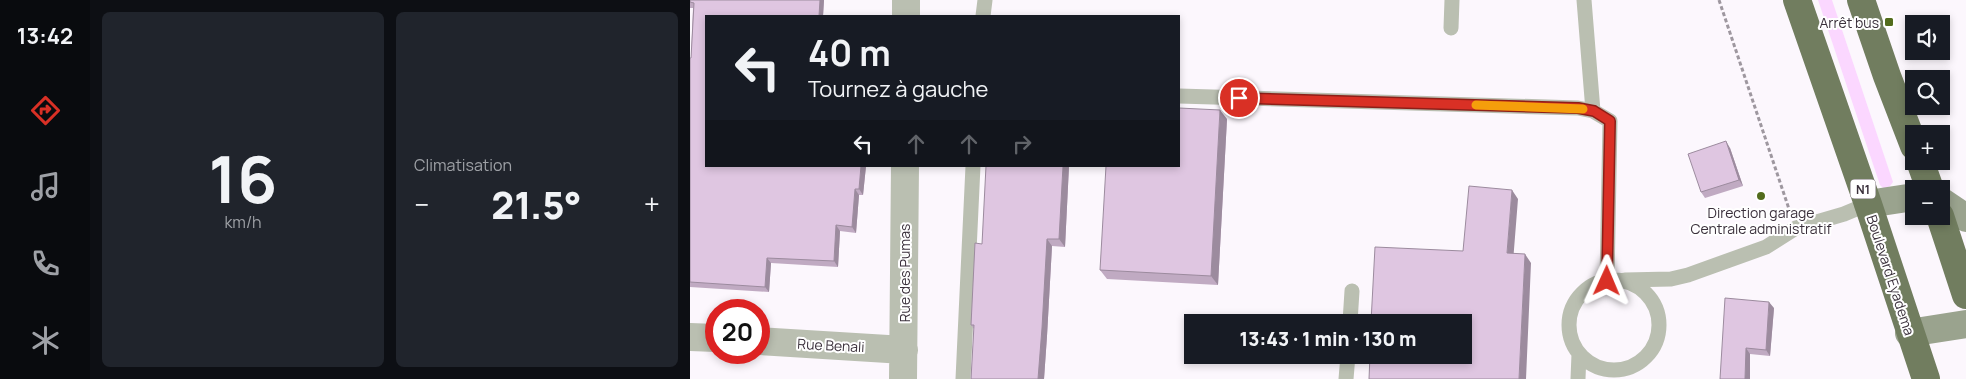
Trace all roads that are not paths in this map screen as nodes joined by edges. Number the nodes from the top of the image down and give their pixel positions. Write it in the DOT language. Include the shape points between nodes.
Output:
graph roads {
  1 [pos="906,0"];
  2 [pos="985,0"];
  3 [pos="1452,0"];
  4 [pos="1584,0"];
  5 [pos="1797,0"];
  6 [pos="1861,0"];
  7 [pos="906,15"];
  8 [pos="983,15"];
  9 [pos="1451,28"];
  10 [pos="1180,96"];
  11 [pos="1594,111"];
  12 [pos="1906,125"];
  13 [pos="905,167"];
  14 [pos="973,167"];
  15 [pos="1905,199"];
  16 [pos="1868,204"];
  17 [pos="1950,207"];
  18 [pos="1966,218"];
  19 [pos="1943,225"];
  20 [pos="1614,281"];
  21 [pos="1352,291"];
  22 [pos="1966,295"];
  23 [pos="1351,314"];
  24 [pos="1966,324"];
  25 [pos="1909,333"];
  26 [pos="690,337"];
  27 [pos="705,338"];
  28 [pos="770,342"];
  29 [pos="904,350"];
  30 [pos="1578,354"];
  31 [pos="1347,364"];
  32 [pos="1637,372"];
  33 [pos="903,379"];
  34 [pos="963,379"];
  35 [pos="1346,379"];
  36 [pos="1578,379"];
  37 [pos="1926,379"];
  1 -- 7 [label="street"];
  2 -- 8 [label="lane"];
  3 -- 9 [label="lane"];
  4 -- 11 [label="lane"];
  5 -- 16 [label="highway, Boulevard Eyadema / N1"];
  6 -- 12 [label="highway"];
  10 -- 11 [label="lane"];
  11 -- 20 [label="lane" via="1610,121"];
  13 -- 29 [label="street, Rue des Pumas"];
  14 -- 34 [label="lane"];
  15 -- 16 [label="street"];
  16 -- 20 [label="lane" via="1796,228 1766,247 1688,275 1671,279"];
  16 -- 25 [label="highway, Boulevard Eyadema / N1"];
  17 -- 18 [label="street"];
  19 -- 22 [label="highway"];
  20 -- 30 [label="lane" via="1592,286 1572,309 1569,324 1571,340"];
  20 -- 32 [label="lane" via="1637,287 1649,297 1660,325 1657,341"];
  21 -- 23 [label="lane"];
  24 -- 25 [label="street"];
  25 -- 37 [label="highway, Boulevard Eyadema / N1"];
  26 -- 27 [label="street"];
  28 -- 29 [label="street, Rue Benali"];
  29 -- 33 [label="street, Rue des Pumas"];
  30 -- 32 [label="lane" via="1590,364 1606,370"];
  30 -- 36 [label="lane"];
  31 -- 35 [label="lane"];
}
